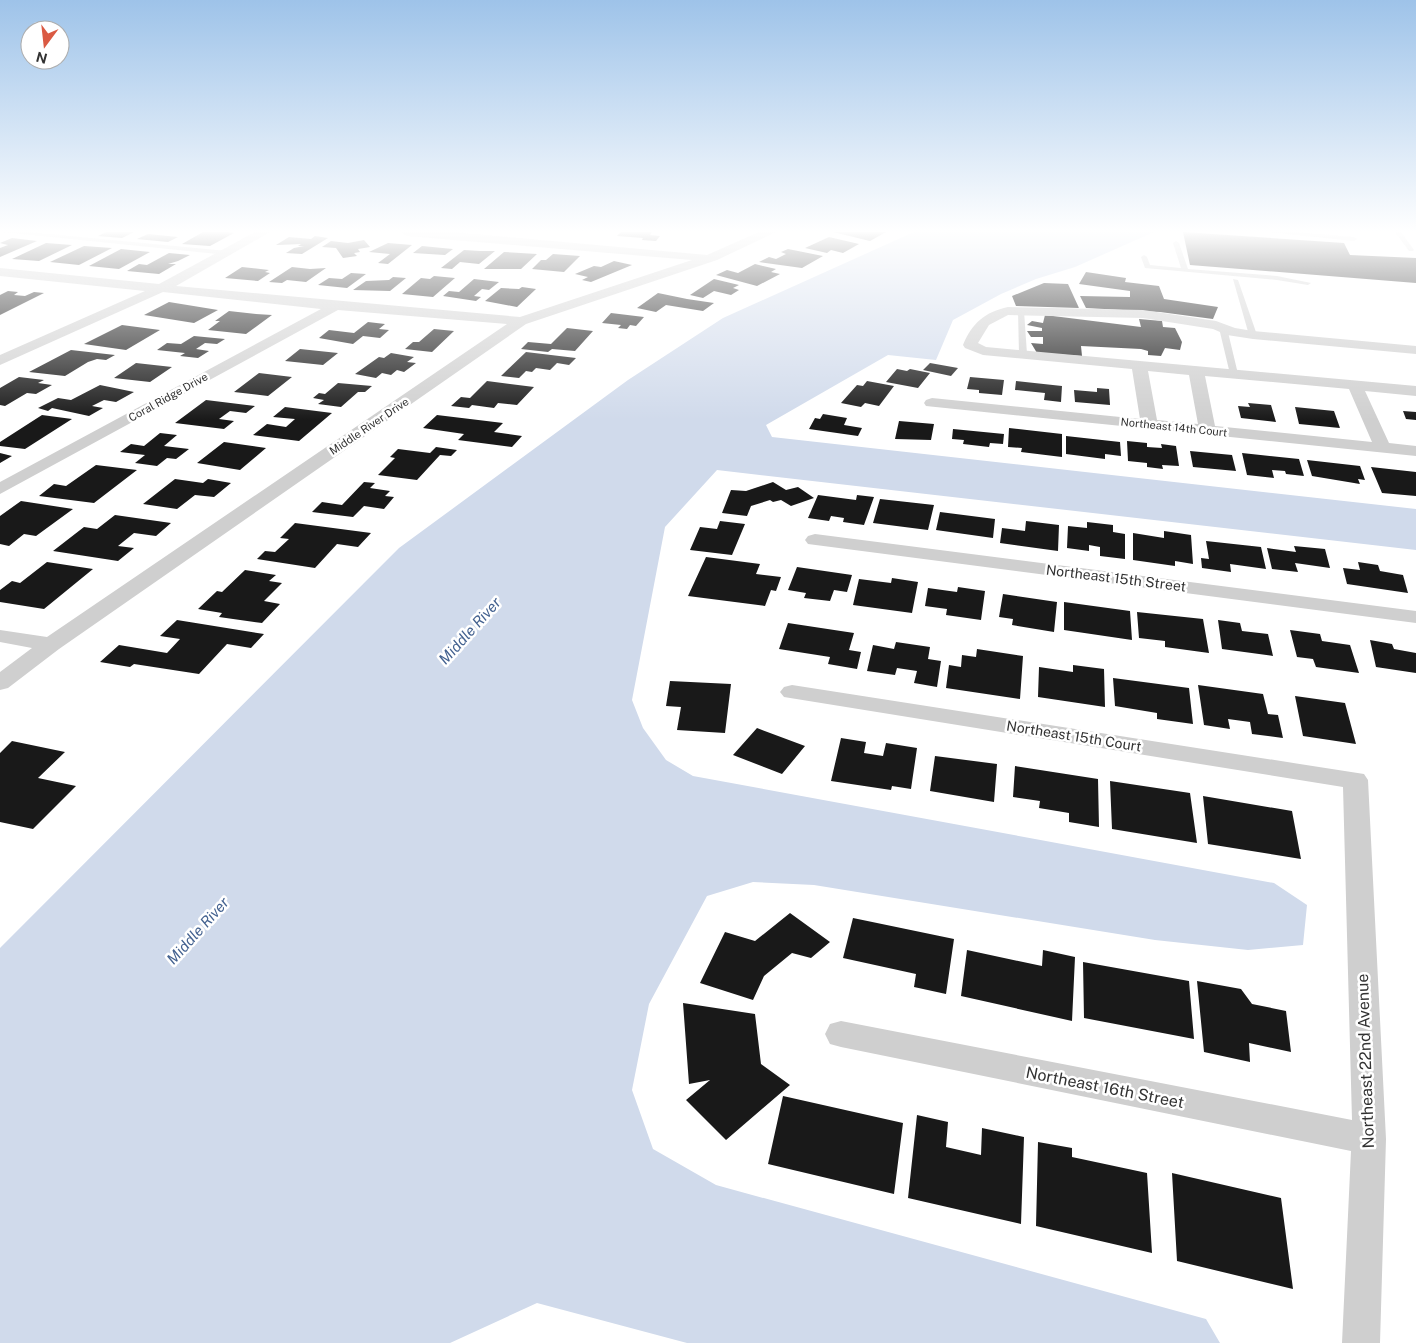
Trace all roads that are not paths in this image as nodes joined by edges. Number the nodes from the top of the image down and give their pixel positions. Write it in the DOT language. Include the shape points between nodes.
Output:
graph roads {
  1 [pos="147,295"];
  2 [pos="227,295"];
  3 [pos="601,295"];
  4 [pos="1240,295"];
  5 [pos="336,306"];
  6 [pos="1021,311"];
  7 [pos="521,321"];
  8 [pos="1223,328"];
  9 [pos="1253,335"];
  10 [pos="1416,350"];
  11 [pos="1023,354"];
  12 [pos="0,361"];
  13 [pos="1139,364"];
  14 [pos="1196,370"];
  15 [pos="1234,374"];
  16 [pos="1355,386"];
  17 [pos="1416,391"];
  18 [pos="932,403"];
  19 [pos="1149,424"];
  20 [pos="1208,431"];
  21 [pos="1383,448"];
  22 [pos="1416,451"];
  23 [pos="0,489"];
  24 [pos="815,540"];
  25 [pos="1416,617"];
  26 [pos="0,636"];
  27 [pos="51,644"];
  28 [pos="0,682"];
  29 [pos="792,692"];
  30 [pos="1355,780"];
  31 [pos="840,1034"];
  32 [pos="1369,1140"];
  33 [pos="1361,1343"];
  1 -- 12 [label="street"];
  2 -- 5 [label="street"];
  3 -- 7 [label="street, Middle River Drive"];
  4 -- 9 [label="lane"];
  5 -- 7 [label="street"];
  5 -- 23 [label="street, Coral Ridge Drive"];
  6 -- 8 [label="street" via="1143,314"];
  6 -- 11 [label="lane"];
  6 -- 11 [label="street" via="995,313 975,330 970,345 983,351"];
  7 -- 27 [label="street, Middle River Drive"];
  8 -- 9 [label="street"];
  8 -- 15 [label="lane"];
  9 -- 10 [label="street"];
  11 -- 13 [label="street"];
  13 -- 14 [label="street"];
  13 -- 19 [label="street"];
  14 -- 15 [label="street"];
  14 -- 20 [label="street"];
  15 -- 16 [label="street"];
  16 -- 17 [label="street"];
  16 -- 21 [label="street"];
  18 -- 19 [label="street, Northeast 14th Court"];
  19 -- 20 [label="street, Northeast 14th Court"];
  20 -- 21 [label="street, Northeast 14th Court"];
  21 -- 22 [label="street, Northeast 14th Court"];
  24 -- 25 [label="street, Northeast 15th Street"];
  26 -- 27 [label="street"];
  27 -- 28 [label="street, Middle River Drive"];
  29 -- 30 [label="street, Northeast 15th Court"];
  30 -- 32 [label="street, Northeast 22nd Avenue"];
  31 -- 32 [label="street, Northeast 16th Street"];
  32 -- 33 [label="street, Northeast 22nd Avenue"];
}
